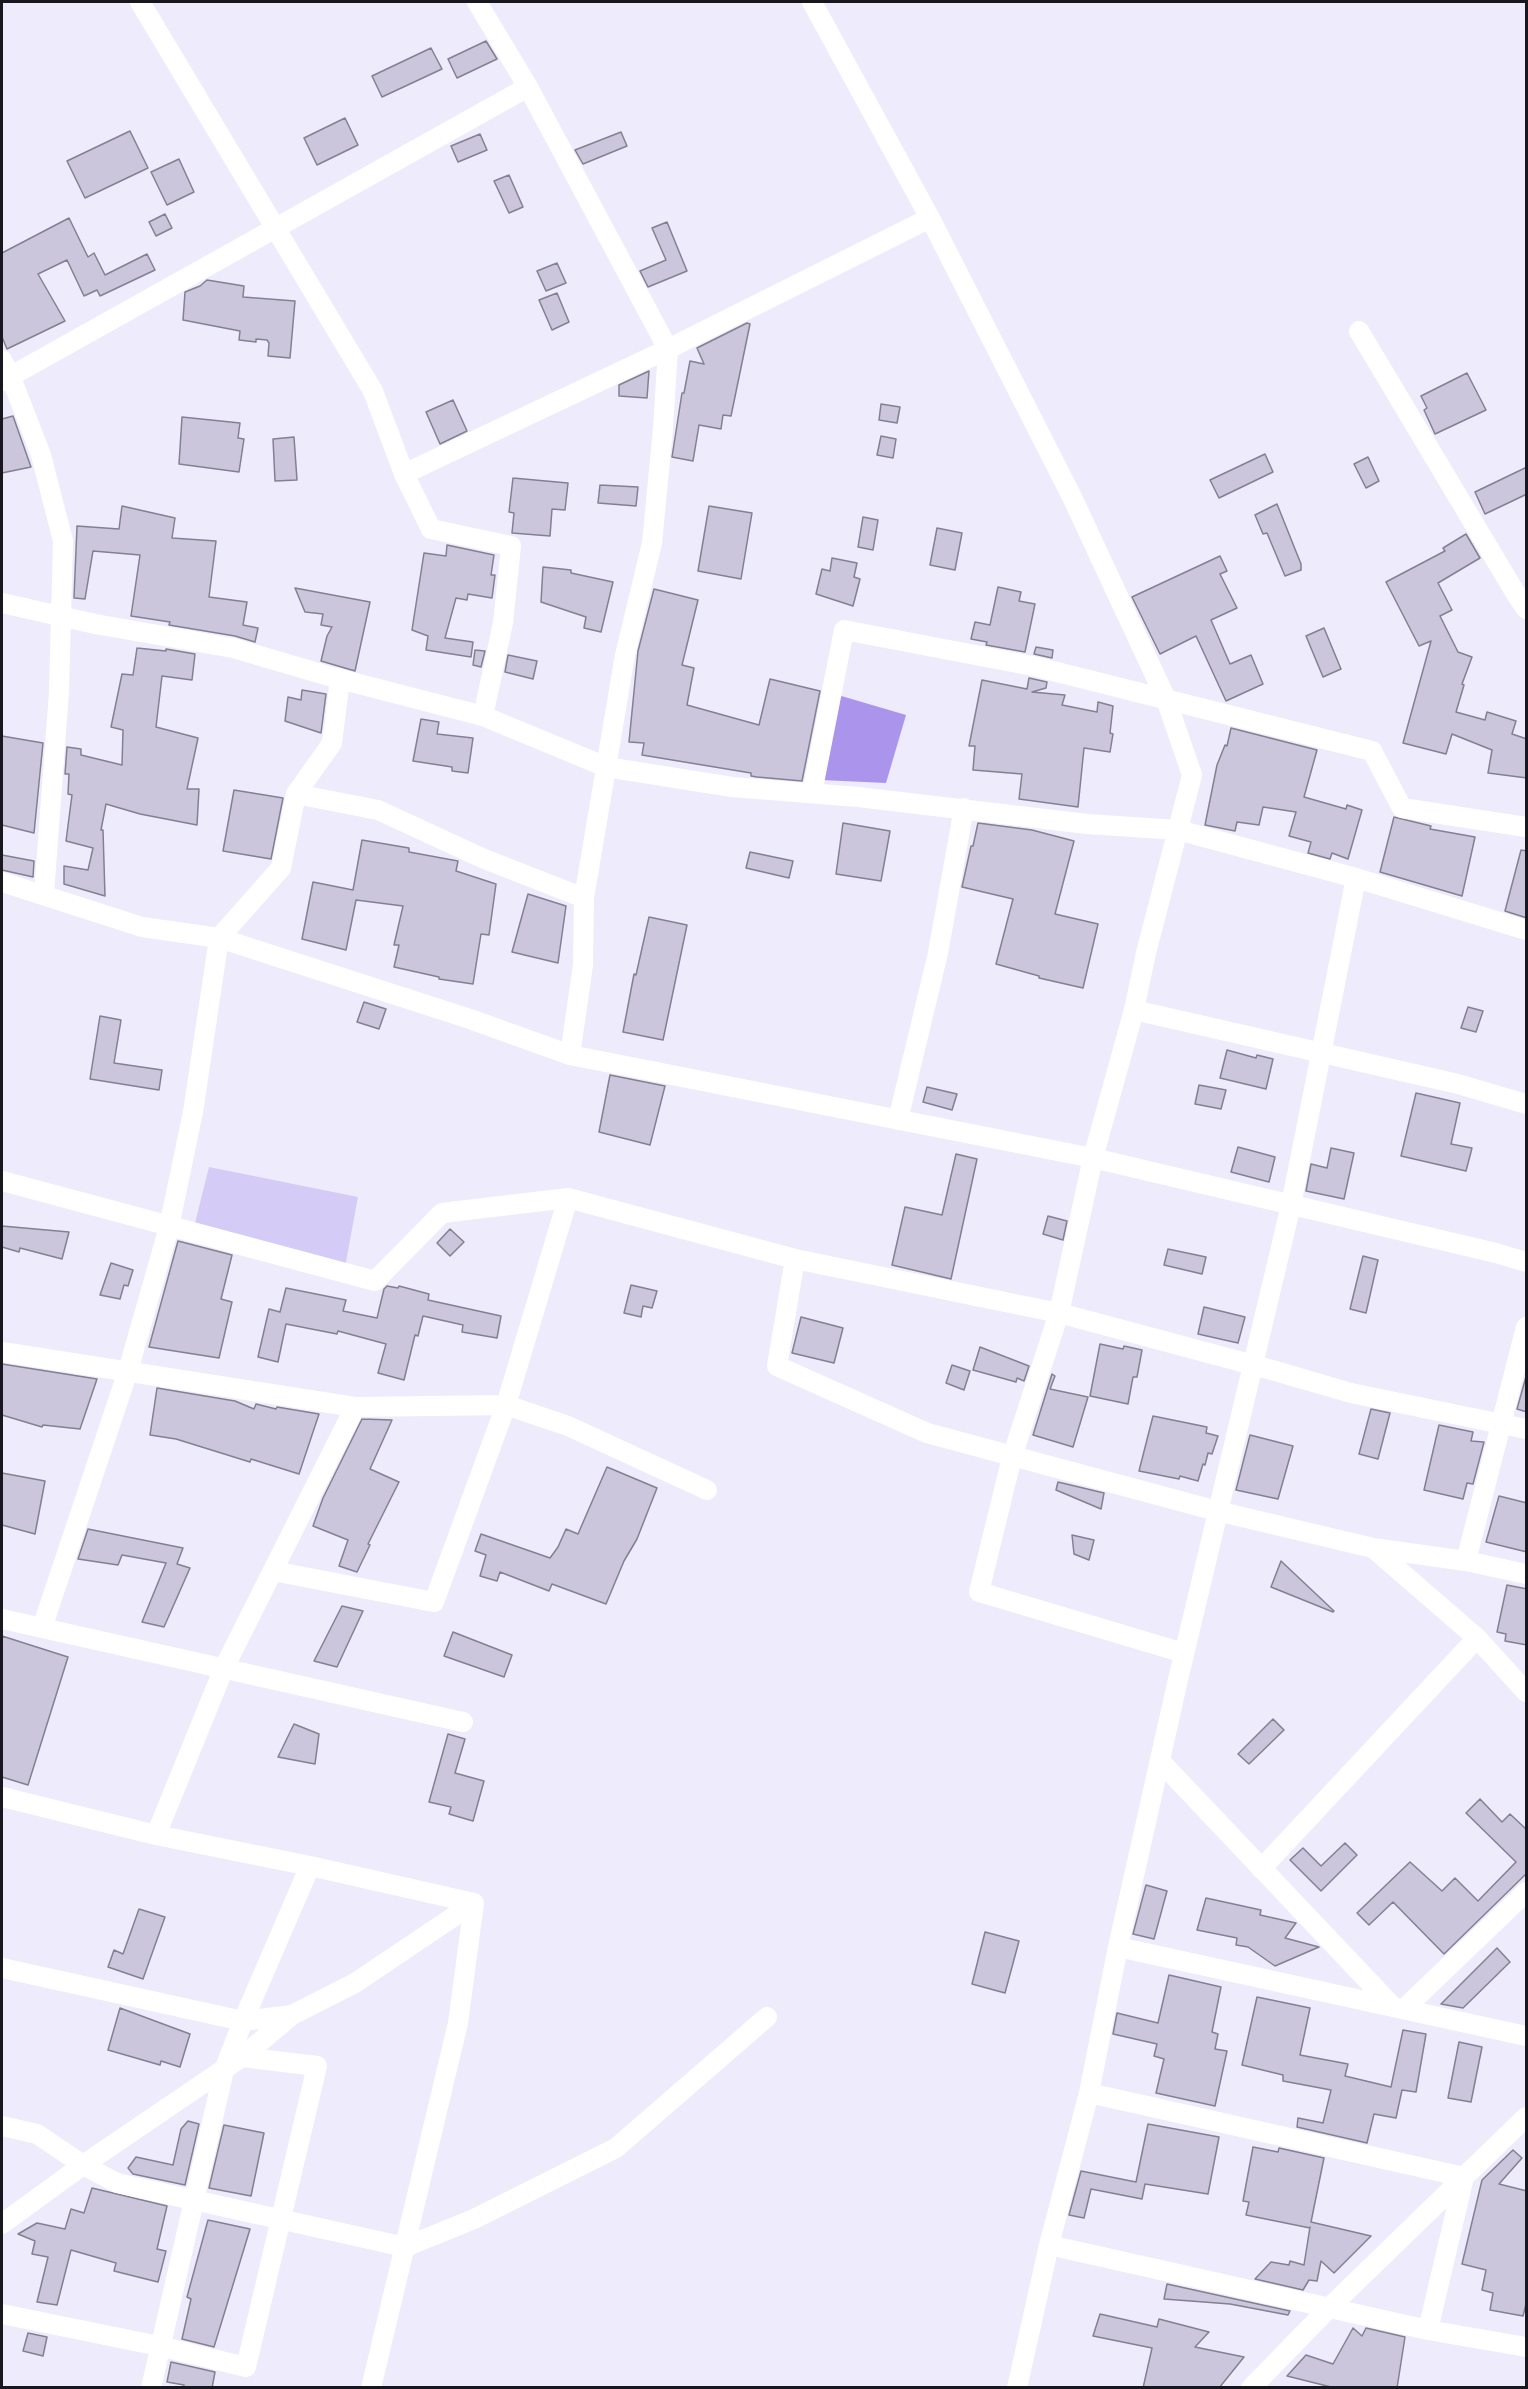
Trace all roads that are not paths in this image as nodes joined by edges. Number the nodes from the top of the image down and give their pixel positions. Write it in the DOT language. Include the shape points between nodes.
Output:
graph roads {
  1 [pos="140,2"];
  2 [pos="477,2"];
  3 [pos="812,2"];
  4 [pos="528,87"];
  5 [pos="930,218"];
  6 [pos="275,226"];
  7 [pos="1359,331"];
  8 [pos="668,349"];
  9 [pos="4,372"];
  10 [pos="404,474"];
  11 [pos="2,603"];
  12 [pos="1527,609"];
  13 [pos="61,616"];
  14 [pos="340,679"];
  15 [pos="1166,699"];
  16 [pos="483,716"];
  17 [pos="606,767"];
  18 [pos="812,793"];
  19 [pos="296,794"];
  20 [pos="964,808"];
  21 [pos="1527,827"];
  22 [pos="1178,831"];
  23 [pos="1356,878"];
  24 [pos="2,882"];
  25 [pos="44,894"];
  26 [pos="584,898"];
  27 [pos="1527,930"];
  28 [pos="219,938"];
  29 [pos="1134,1010"];
  30 [pos="1321,1053"];
  31 [pos="570,1055"];
  32 [pos="1527,1104"];
  33 [pos="898,1120"];
  34 [pos="1093,1158"];
  35 [pos="2,1181"];
  36 [pos="568,1198"];
  37 [pos="1291,1204"];
  38 [pos="169,1227"];
  39 [pos="795,1259"];
  40 [pos="1527,1262"];
  41 [pos="1059,1313"];
  42 [pos="1527,1327"];
  43 [pos="2,1352"];
  44 [pos="1253,1366"];
  45 [pos="128,1371"];
  46 [pos="506,1405"];
  47 [pos="355,1407"];
  48 [pos="1501,1423"];
  49 [pos="1527,1429"];
  50 [pos="1012,1457"];
  51 [pos="707,1490"];
  52 [pos="1217,1510"];
  53 [pos="1373,1548"];
  54 [pos="1466,1561"];
  55 [pos="273,1571"];
  56 [pos="1527,1574"];
  57 [pos="2,1619"];
  58 [pos="42,1628"];
  59 [pos="1477,1638"];
  60 [pos="1184,1653"];
  61 [pos="224,1668"];
  62 [pos="1527,1692"];
  63 [pos="463,1722"];
  64 [pos="1160,1761"];
  65 [pos="2,1797"];
  66 [pos="156,1835"];
  67 [pos="310,1866"];
  68 [pos="1261,1869"];
  69 [pos="1527,1892"];
  70 [pos="474,1904"];
  71 [pos="1118,1947"];
  72 [pos="2,1968"];
  73 [pos="1399,2008"];
  74 [pos="292,2015"];
  75 [pos="767,2017"];
  76 [pos="243,2021"];
  77 [pos="1527,2036"];
  78 [pos="242,2057"];
  79 [pos="224,2070"];
  80 [pos="1089,2093"];
  81 [pos="1527,2117"];
  82 [pos="2,2126"];
  83 [pos="83,2165"];
  84 [pos="1464,2177"];
  85 [pos="193,2200"];
  86 [pos="281,2220"];
  87 [pos="2,2224"];
  88 [pos="1049,2245"];
  89 [pos="405,2247"];
  90 [pos="1330,2307"];
  91 [pos="2,2314"];
  92 [pos="1428,2330"];
  93 [pos="159,2346"];
  94 [pos="1527,2347"];
  95 [pos="151,2388"];
  96 [pos="371,2388"];
  97 [pos="1017,2388"];
  98 [pos="1251,2388"];
  1 -- 6 [label="street"];
  2 -- 4 [label="street"];
  3 -- 5 [label="street"];
  4 -- 6 [label="street"];
  4 -- 8 [label="street"];
  5 -- 8 [label="street"];
  5 -- 15 [label="street" via="1072,497"];
  6 -- 9 [label="street"];
  6 -- 10 [label="street" via="373,391"];
  7 -- 12 [label="street"];
  8 -- 10 [label="street"];
  8 -- 17 [label="street" via="652,543 625,655"];
  9 -- 13 [label="street" via="41,455 63,541"];
  10 -- 16 [label="street" via="431,529 511,546 503,623"];
  11 -- 13 [label="street"];
  13 -- 14 [label="street" via="233,648"];
  13 -- 25 [label="street"];
  14 -- 16 [label="street"];
  14 -- 19 [label="street" via="332,743"];
  15 -- 18 [label="street" via="1033,666 844,630"];
  15 -- 21 [label="street" via="1372,751 1402,808"];
  15 -- 22 [label="street" via="1192,775"];
  16 -- 17 [label="street"];
  17 -- 18 [label="street" via="732,788"];
  17 -- 26 [label="street"];
  18 -- 20 [label="street"];
  19 -- 26 [label="street" via="378,810 482,858"];
  19 -- 28 [label="street" via="281,868"];
  20 -- 22 [label="street"];
  20 -- 33 [label="street" via="938,953"];
  22 -- 23 [label="street"];
  22 -- 29 [label="street"];
  23 -- 27 [label="street"];
  23 -- 30 [label="street"];
  24 -- 25 [label="street"];
  25 -- 28 [label="street" via="142,927"];
  26 -- 31 [label="street" via="583,965"];
  28 -- 31 [label="street" via="471,1018"];
  28 -- 38 [label="street" via="193,1112"];
  29 -- 30 [label="street"];
  29 -- 34 [label="street"];
  30 -- 32 [label="street"];
  30 -- 37 [label="street"];
  31 -- 33 [label="street"];
  33 -- 34 [label="street"];
  34 -- 37 [label="street"];
  34 -- 41 [label="street"];
  35 -- 38 [label="street"];
  36 -- 38 [label="street" via="442,1213 375,1281"];
  36 -- 39 [label="street"];
  36 -- 46 [label="street"];
  37 -- 40 [label="street"];
  37 -- 44 [label="street"];
  38 -- 45 [label="street"];
  39 -- 41 [label="street"];
  39 -- 50 [label="street" via="777,1366 927,1433"];
  41 -- 44 [label="street"];
  41 -- 50 [label="street"];
  42 -- 48 [label="street"];
  43 -- 45 [label="street"];
  44 -- 48 [label="street" via="1351,1393"];
  44 -- 52 [label="street"];
  45 -- 47 [label="street"];
  45 -- 58 [label="street"];
  46 -- 47 [label="street"];
  46 -- 51 [label="street" via="568,1426"];
  46 -- 55 [label="street" via="434,1602"];
  47 -- 55 [label="street"];
  48 -- 49 [label="street"];
  48 -- 54 [label="street"];
  50 -- 52 [label="street"];
  50 -- 60 [label="street" via="979,1592"];
  52 -- 53 [label="street"];
  52 -- 60 [label="street"];
  53 -- 54 [label="street"];
  53 -- 59 [label="street"];
  54 -- 56 [label="street"];
  55 -- 61 [label="street"];
  57 -- 58 [label="street"];
  58 -- 61 [label="street"];
  59 -- 62 [label="street"];
  59 -- 68 [label="street"];
  60 -- 64 [label="street"];
  61 -- 63 [label="street"];
  61 -- 66 [label="street"];
  64 -- 68 [label="street"];
  64 -- 71 [label="street"];
  65 -- 66 [label="street"];
  66 -- 67 [label="street"];
  67 -- 70 [label="street"];
  67 -- 76 [label="street"];
  68 -- 73 [label="street"];
  69 -- 73 [label="street"];
  70 -- 74 [label="street" via="355,1983"];
  70 -- 89 [label="street" via="458,2024"];
  71 -- 73 [label="street"];
  71 -- 80 [label="street"];
  72 -- 76 [label="street"];
  73 -- 77 [label="street"];
  74 -- 76 [label="street"];
  74 -- 78 [label="street"];
  75 -- 89 [label="street" via="616,2148 474,2219"];
  76 -- 79 [label="street"];
  78 -- 79 [label="street"];
  78 -- 86 [label="street" via="317,2066"];
  79 -- 83 [label="street"];
  79 -- 85 [label="street"];
  80 -- 84 [label="street"];
  80 -- 88 [label="street"];
  81 -- 84 [label="street"];
  82 -- 83 [label="street" via="37,2134"];
  83 -- 85 [label="street" via="117,2183"];
  83 -- 87 [label="street"];
  84 -- 90 [label="street"];
  84 -- 92 [label="street"];
  85 -- 86 [label="street"];
  85 -- 93 [label="street"];
  86 -- 89 [label="street"];
  86 -- 93 [label="street" via="246,2367"];
  88 -- 90 [label="street"];
  88 -- 97 [label="street"];
  89 -- 96 [label="street"];
  90 -- 92 [label="street"];
  90 -- 98 [label="street"];
  91 -- 93 [label="street"];
  92 -- 94 [label="street"];
  93 -- 95 [label="street"];
}
